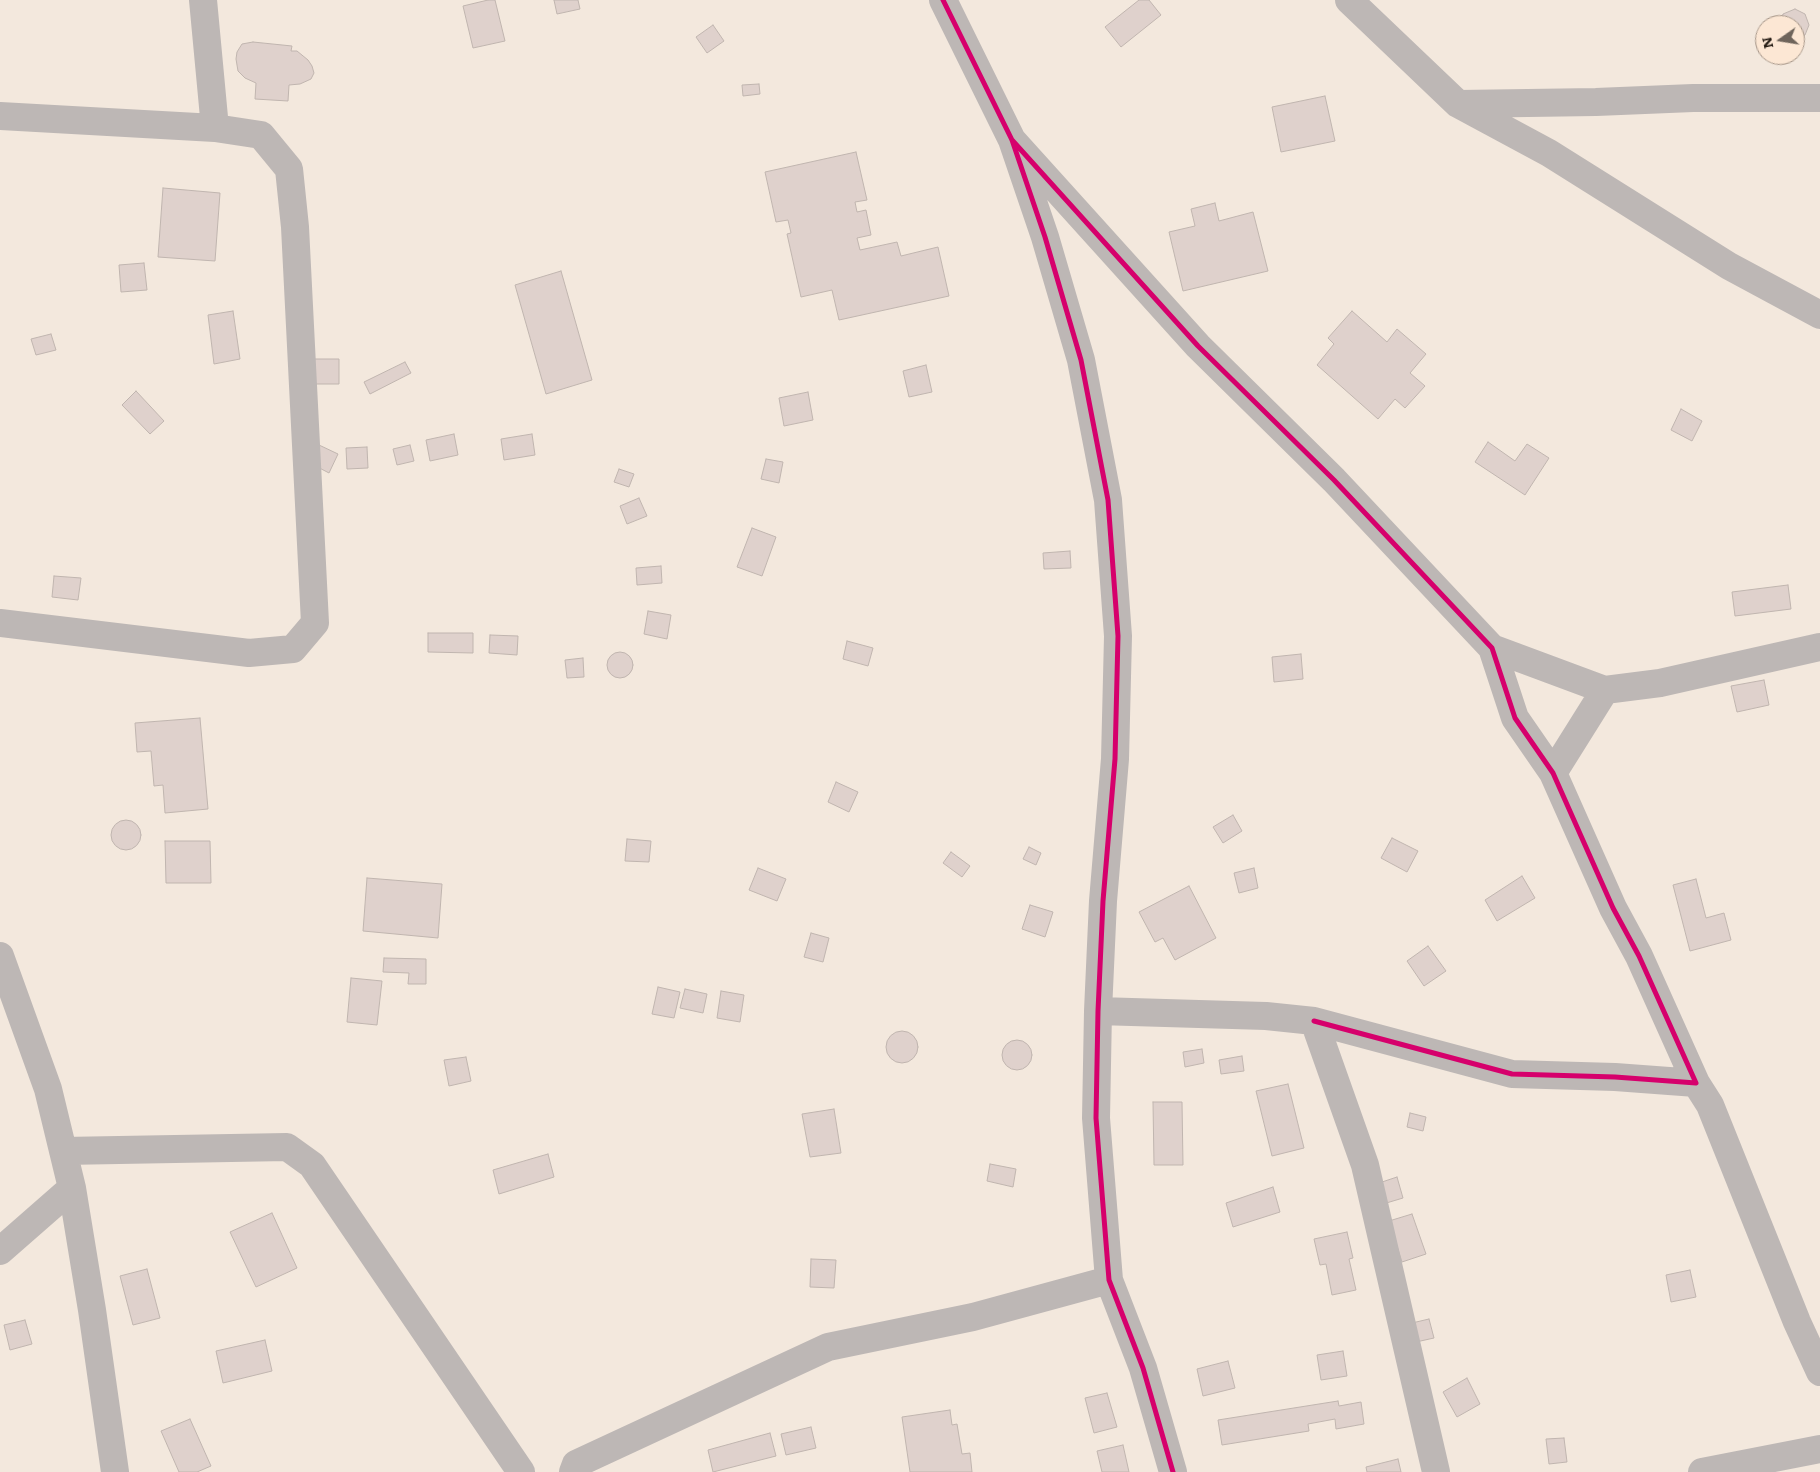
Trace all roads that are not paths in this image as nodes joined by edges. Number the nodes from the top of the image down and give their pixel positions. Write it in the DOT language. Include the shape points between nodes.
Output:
graph roads {
  1 [pos="203,0"];
  2 [pos="943,0"];
  3 [pos="1349,0"];
  4 [pos="1820,98"];
  5 [pos="1458,104"];
  6 [pos="0,116"];
  7 [pos="214,128"];
  8 [pos="1012,140"];
  9 [pos="1820,315"];
  10 [pos="0,623"];
  11 [pos="1820,647"];
  12 [pos="1492,648"];
  13 [pos="1605,690"];
  14 [pos="1554,773"];
  15 [pos="1,963"];
  16 [pos="1098,1011"];
  17 [pos="1314,1021"];
  18 [pos="1696,1083"];
  19 [pos="63,1152"];
  20 [pos="72,1188"];
  21 [pos="0,1251"];
  22 [pos="1108,1280"];
  23 [pos="1820,1372"];
  24 [pos="1820,1449"];
  25 [pos="115,1472"];
  26 [pos="521,1472"];
  27 [pos="573,1472"];
  28 [pos="1173,1472"];
  29 [pos="1436,1472"];
  30 [pos="1702,1472"];
  1 -- 7 [label="street"];
  2 -- 8 [label="street"];
  3 -- 5 [label="street"];
  4 -- 5 [label="street"];
  5 -- 9 [label="street" via="1549,153 1729,266"];
  6 -- 7 [label="street"];
  7 -- 10 [label="street" via="261,135 289,169 295,228 315,623 293,649 249,653"];
  8 -- 12 [label="street" via="1198,346 1334,480"];
  8 -- 16 [label="street" via="1045,237 1080,360 1108,500 1118,636 1115,759"];
  11 -- 13 [label="street" via="1660,683"];
  12 -- 13 [label="street"];
  12 -- 14 [label="street" via="1515,718"];
  13 -- 14 [label="street"];
  14 -- 18 [label="street" via="1613,908 1639,956"];
  15 -- 19 [label="street" via="48,1089"];
  16 -- 17 [label="street" via="1266,1016"];
  16 -- 22 [label="street" via="1096,1118"];
  17 -- 18 [label="street" via="1512,1074"];
  17 -- 29 [label="street" via="1366,1165"];
  18 -- 23 [label="street" via="1710,1105"];
  19 -- 20 [label="street"];
  19 -- 26 [label="street" via="287,1146 312,1165"];
  20 -- 21 [label="street"];
  20 -- 25 [label="street"];
  22 -- 27 [label="street" via="973,1317 828,1347 576,1464"];
  22 -- 28 [label="street" via="1143,1368"];
  24 -- 30 [label="street"];
}
